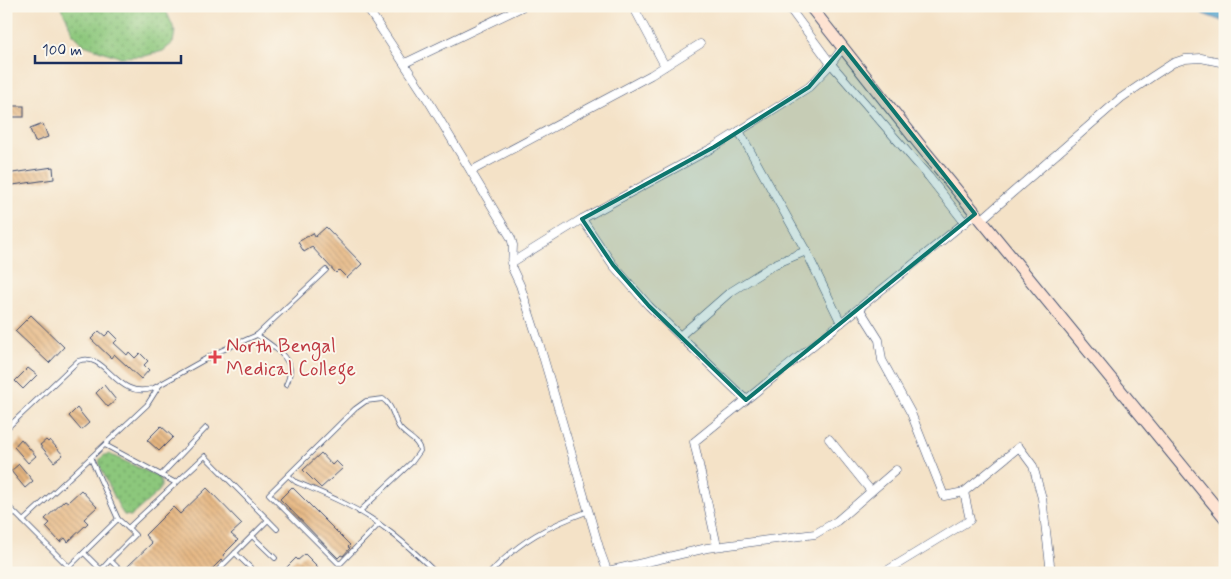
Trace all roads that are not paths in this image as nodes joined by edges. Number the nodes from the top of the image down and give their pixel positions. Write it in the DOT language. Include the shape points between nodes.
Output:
graph roads {
  1 [pos="366,6"];
  2 [pos="524,6"];
  3 [pos="633,6"];
  4 [pos="788,6"];
  5 [pos="810,6"];
  6 [pos="700,44"];
  7 [pos="843,47"];
  8 [pos="405,63"];
  9 [pos="1225,63"];
  10 [pos="831,64"];
  11 [pos="665,66"];
  12 [pos="739,131"];
  13 [pos="471,171"];
  14 [pos="978,217"];
  15 [pos="582,219"];
  16 [pos="965,223"];
  17 [pos="806,251"];
  18 [pos="511,263"];
  19 [pos="326,270"];
  20 [pos="860,308"];
  21 [pos="841,323"];
  22 [pos="257,335"];
  23 [pos="680,336"];
  24 [pos="159,385"];
  25 [pos="286,385"];
  26 [pos="746,400"];
  27 [pos="206,428"];
  28 [pos="6,430"];
  29 [pos="829,439"];
  30 [pos="105,445"];
  31 [pos="91,459"];
  32 [pos="896,470"];
  33 [pos="161,475"];
  34 [pos="289,476"];
  35 [pos="176,483"];
  36 [pos="871,491"];
  37 [pos="964,492"];
  38 [pos="6,504"];
  39 [pos="589,511"];
  40 [pos="360,512"];
  41 [pos="118,518"];
  42 [pos="1225,518"];
  43 [pos="268,520"];
  44 [pos="23,521"];
  45 [pos="379,524"];
  46 [pos="128,528"];
  47 [pos="278,529"];
  48 [pos="252,536"];
  49 [pos="717,546"];
  50 [pos="84,553"];
  51 [pos="235,553"];
  52 [pos="275,558"];
  53 [pos="110,560"];
  54 [pos="102,571"];
  55 [pos="217,572"];
  56 [pos="608,572"];
  57 [pos="124,573"];
  58 [pos="256,573"];
  59 [pos="436,573"];
  60 [pos="490,573"];
  61 [pos="883,573"];
  62 [pos="1051,573"];
  1 -- 8 [label="street"];
  2 -- 8 [label="street"];
  3 -- 11 [label="street"];
  4 -- 10 [label="street"];
  5 -- 7 [label="street"];
  6 -- 11 [label="street"];
  7 -- 10 [label="street"];
  7 -- 14 [label="street"];
  8 -- 13 [label="street"];
  9 -- 14 [label="street" via="1201,58 1185,59 1153,76 1121,98"];
  10 -- 12 [label="street" via="809,87"];
  10 -- 16 [label="street"];
  11 -- 13 [label="street"];
  12 -- 15 [label="street"];
  12 -- 17 [label="street"];
  13 -- 18 [label="street" via="511,238"];
  14 -- 16 [label="street"];
  14 -- 42 [label="street"];
  15 -- 18 [label="street"];
  15 -- 23 [label="street" via="613,265"];
  16 -- 20 [label="street"];
  17 -- 21 [label="street"];
  17 -- 23 [label="street" via="775,264 729,293"];
  18 -- 39 [label="street" via="540,346"];
  19 -- 22 [label="lane"];
  20 -- 21 [label="street"];
  20 -- 37 [label="street" via="879,340 882,360 912,413 944,496"];
  21 -- 26 [label="street"];
  22 -- 24 [label="lane" via="218,352"];
  22 -- 25 [label="lane" via="286,360 290,368"];
  23 -- 26 [label="street"];
  24 -- 28 [label="lane" via="143,391 131,390 98,363 81,360"];
  24 -- 30 [label="lane" via="147,405"];
  26 -- 49 [label="street" via="694,442"];
  27 -- 33 [label="lane"];
  29 -- 36 [label="street"];
  30 -- 31 [label="lane"];
  30 -- 33 [label="lane"];
  31 -- 41 [label="lane"];
  31 -- 44 [label="lane"];
  32 -- 36 [label="street"];
  33 -- 35 [label="lane"];
  34 -- 40 [label="lane"];
  34 -- 40 [label="lane" via="361,404 383,399 390,405 400,428 418,444 420,451"];
  34 -- 45 [label="lane" via="269,494 336,563 341,563"];
  35 -- 43 [label="lane" via="205,456"];
  35 -- 46 [label="lane"];
  36 -- 49 [label="street" via="838,521 815,534"];
  37 -- 61 [label="street" via="970,520"];
  37 -- 62 [label="street" via="1019,447 1033,466 1040,490"];
  38 -- 44 [label="lane"];
  39 -- 56 [label="street"];
  39 -- 60 [label="lane" via="531,536"];
  40 -- 45 [label="lane"];
  41 -- 46 [label="lane"];
  41 -- 50 [label="lane"];
  43 -- 47 [label="lane"];
  43 -- 48 [label="lane"];
  44 -- 50 [label="lane" via="69,567"];
  45 -- 59 [label="lane"];
  46 -- 53 [label="lane" via="135,535"];
  48 -- 51 [label="lane"];
  48 -- 52 [label="lane"];
  49 -- 56 [label="street"];
  50 -- 54 [label="lane"];
  51 -- 55 [label="lane"];
  51 -- 58 [label="lane"];
  53 -- 54 [label="lane"];
  53 -- 57 [label="lane"];
}
